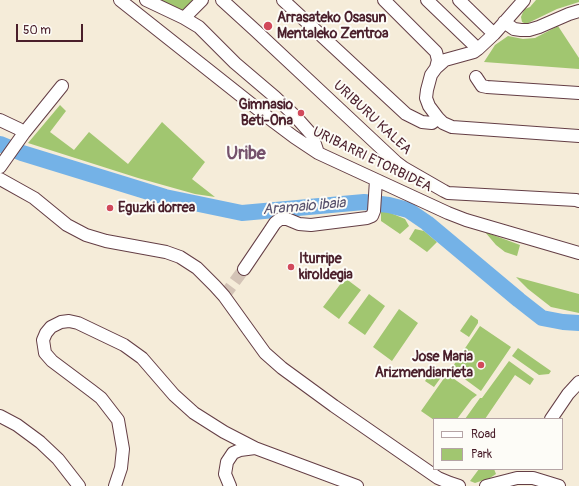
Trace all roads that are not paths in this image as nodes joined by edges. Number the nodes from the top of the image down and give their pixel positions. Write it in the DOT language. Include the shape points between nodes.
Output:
graph roads {
  1 [pos="146,0"];
  2 [pos="202,0"];
  3 [pos="222,0"];
  4 [pos="283,0"];
  5 [pos="384,0"];
  6 [pos="427,0"];
  7 [pos="459,0"];
  8 [pos="524,0"];
  9 [pos="125,2"];
  10 [pos="579,11"];
  11 [pos="184,18"];
  12 [pos="504,22"];
  13 [pos="494,34"];
  14 [pos="478,49"];
  15 [pos="436,68"];
  16 [pos="476,77"];
  17 [pos="62,86"];
  18 [pos="579,93"];
  19 [pos="438,118"];
  20 [pos="0,120"];
  21 [pos="24,133"];
  22 [pos="579,136"];
  23 [pos="318,153"];
  24 [pos="4,162"];
  25 [pos="0,179"];
  26 [pos="376,180"];
  27 [pos="579,201"];
  28 [pos="579,253"];
  29 [pos="244,269"];
  30 [pos="579,382"];
  31 [pos="0,416"];
  32 [pos="552,418"];
  33 [pos="224,432"];
  34 [pos="255,448"];
  35 [pos="233,453"];
  36 [pos="517,470"];
  37 [pos="533,470"];
  38 [pos="509,480"];
  39 [pos="544,481"];
  40 [pos="78,486"];
  41 [pos="115,486"];
  42 [pos="230,486"];
  43 [pos="357,486"];
  44 [pos="459,486"];
  45 [pos="486,486"];
  46 [pos="559,486"];
  1 -- 11 [label="street"];
  2 -- 11 [label="street"];
  3 -- 27 [label="street, URIBURU KALEA" via="396,162 448,193"];
  4 -- 19 [label="street" via="406,114 422,122 432,123"];
  5 -- 15 [label="street" via="436,52"];
  6 -- 14 [label="street"];
  7 -- 13 [label="street"];
  8 -- 12 [label="street"];
  9 -- 23 [label="street, URIBARRI ETORBIDEA" via="294,138"];
  10 -- 12 [label="street" via="529,30 514,28"];
  11 -- 23 [label="street" via="199,27 280,102 312,135"];
  12 -- 13 [label="street"];
  13 -- 14 [label="street"];
  14 -- 15 [label="street" via="445,60"];
  15 -- 19 [label="street" via="431,75 426,98"];
  16 -- 18 [label="street" via="482,86 487,87"];
  17 -- 21 [label="street"];
  19 -- 22 [label="street" via="454,127"];
  20 -- 21 [label="street"];
  21 -- 24 [label="street"];
  23 -- 26 [label="street, URIBARRI ETORBIDEA"];
  25 -- 44 [label="street" via="34,198 67,225 86,235 166,252 197,268 224,296 265,353 282,368 438,478"];
  26 -- 28 [label="street, URIBARRI ETORBIDEA" via="466,220"];
  26 -- 29 [label="street" via="372,216 311,225 280,219"];
  30 -- 32 [label="street"];
  31 -- 40 [label="street" via="40,442 58,459"];
  33 -- 34 [label="street"];
  33 -- 35 [label="street"];
  33 -- 41 [label="street" via="194,413 174,395 142,358 124,345 78,323 61,322 46,333 43,340 45,353 101,398 118,420 123,449 121,468"];
  34 -- 35 [label="street"];
  34 -- 43 [label="street"];
  35 -- 42 [label="street" via="226,462 225,474"];
  36 -- 38 [label="street"];
  37 -- 39 [label="street"];
  38 -- 39 [label="street" via="533,478"];
  38 -- 45 [label="street"];
  39 -- 46 [label="street"];
}
